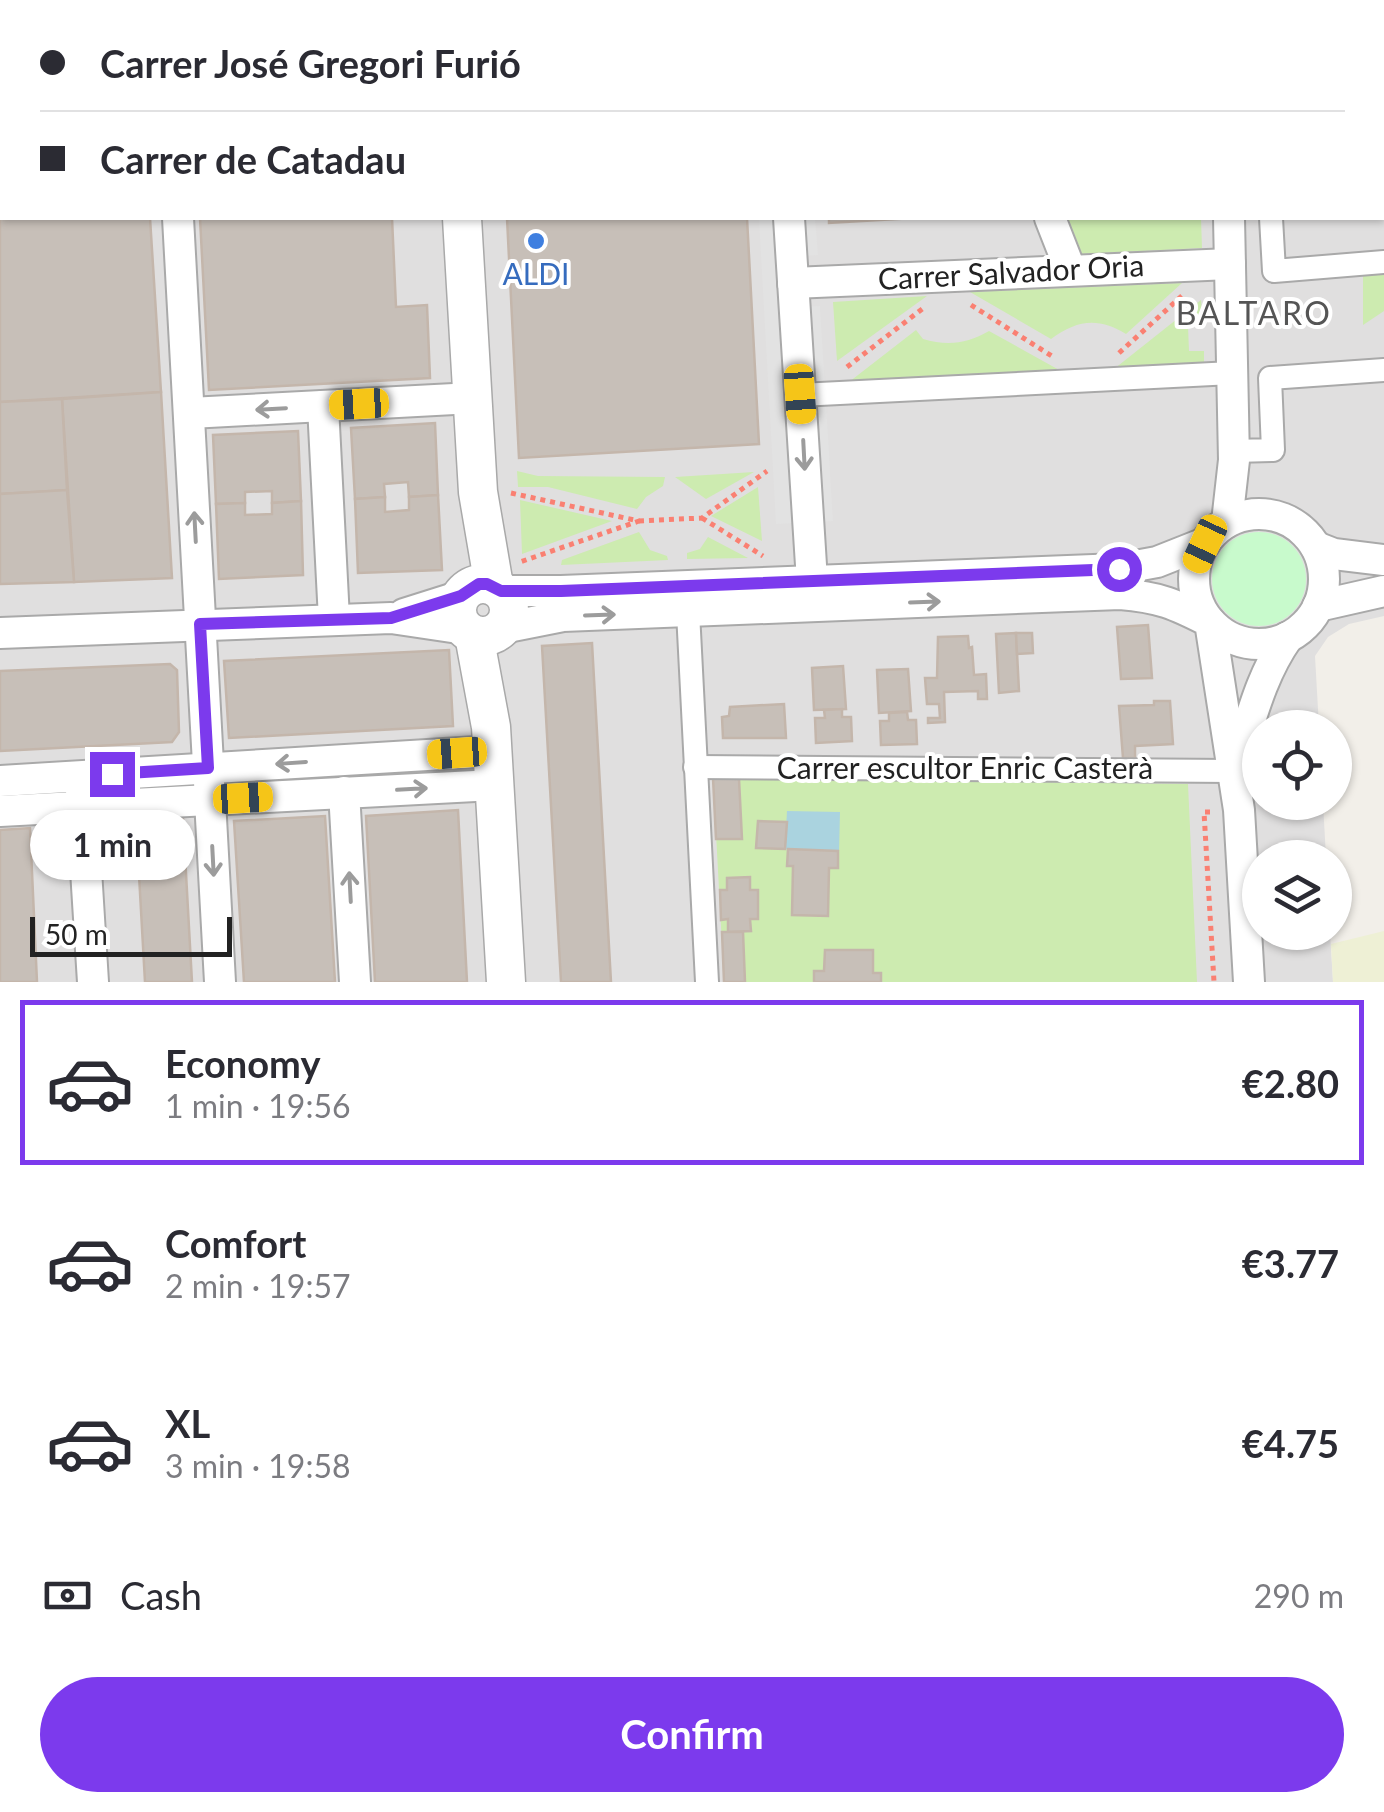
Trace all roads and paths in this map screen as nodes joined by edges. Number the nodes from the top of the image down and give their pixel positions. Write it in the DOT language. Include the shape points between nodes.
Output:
graph roads {
  1 [pos="178,220"];
  2 [pos="462,220"];
  3 [pos="789,220"];
  4 [pos="1051,220"];
  5 [pos="1229,220"];
  6 [pos="1272,220"];
  7 [pos="1384,262"];
  8 [pos="1230,264"];
  9 [pos="1070,269"];
  10 [pos="1198,282"];
  11 [pos="794,284"];
  12 [pos="963,299"];
  13 [pos="932,300"];
  14 [pos="1384,370"];
  15 [pos="1232,373"];
  16 [pos="1090,380"];
  17 [pos="832,392"];
  18 [pos="800,394"];
  19 [pos="473,398"];
  20 [pos="323,406"];
  21 [pos="190,412"];
  22 [pos="1234,456"];
  23 [pos="767,472"];
  24 [pos="495,492"];
  25 [pos="1268,515"];
  26 [pos="702,518"];
  27 [pos="639,521"];
  28 [pos="1227,522"];
  29 [pos="1205,544"];
  30 [pos="1316,546"];
  31 [pos="771,560"];
  32 [pos="1384,560"];
  33 [pos="812,581"];
  34 [pos="1384,592"];
  35 [pos="487,605"];
  36 [pos="1318,606"];
  37 [pos="688,612"];
  38 [pos="334,618"];
  39 [pos="1210,622"];
  40 [pos="200,624"];
  41 [pos="0,633"];
  42 [pos="1288,638"];
  43 [pos="493,754"];
  44 [pos="695,766"];
  45 [pos="208,768"];
  46 [pos="1234,771"];
  47 [pos="0,781"];
  48 [pos="82,791"];
  49 [pos="344,792"];
  50 [pos="210,800"];
  51 [pos="0,812"];
  52 [pos="92,982"];
  53 [pos="220,982"];
  54 [pos="355,982"];
  55 [pos="506,982"];
  56 [pos="707,982"];
  57 [pos="1248,982"];
  1 -- 21 [label="street"];
  2 -- 19 [label="street"];
  3 -- 11 [label="street"];
  4 -- 9 [label="street"];
  5 -- 8 [label="street"];
  6 -- 7 [label="street" via="1274,271"];
  8 -- 9 [label="street, Carrer Salvador Oria"];
  8 -- 15 [label="street"];
  9 -- 11 [label="street, Carrer Salvador Oria"];
  10 -- 16 [label="path"];
  11 -- 18 [label="street"];
  12 -- 16 [label="path"];
  13 -- 17 [label="path" via="832,379"];
  14 -- 22 [label="street" via="1270,378 1273,450"];
  15 -- 16 [label="street"];
  15 -- 22 [label="street"];
  16 -- 17 [label="street"];
  17 -- 18 [label="street"];
  18 -- 33 [label="street, one-way"];
  19 -- 20 [label="street"];
  19 -- 24 [label="street"];
  20 -- 21 [label="street, one-way"];
  20 -- 38 [label="street"];
  40 -- 21 [label="street, one-way"];
  22 -- 25 [label="street"];
  22 -- 28 [label="street"];
  23 -- 26 [label="path"];
  24 -- 27 [label="path"];
  24 -- 35 [label="street"];
  25 -- 28 [label="street"];
  25 -- 30 [label="street" via="1296,525"];
  26 -- 27 [label="path"];
  26 -- 31 [label="path"];
  27 -- 35 [label="path"];
  28 -- 29 [label="street"];
  29 -- 33 [label="street" via="1119,569"];
  29 -- 39 [label="street" via="1194,584"];
  30 -- 32 [label="street"];
  30 -- 36 [label="street" via="1324,576"];
  33 -- 35 [label="street"];
  34 -- 36 [label="street"];
  35 -- 37 [label="street, one-way" via="563,616"];
  35 -- 38 [label="street"];
  35 -- 43 [label="street"];
  36 -- 42 [label="street"];
  37 -- 39 [label="street, one-way" via="1120,594 1156,597"];
  37 -- 44 [label="street"];
  38 -- 40 [label="street"];
  39 -- 42 [label="street" via="1246,643"];
  39 -- 46 [label="street"];
  40 -- 41 [label="street"];
  40 -- 45 [label="street"];
  42 -- 46 [label="street" via="1256,699"];
  43 -- 45 [label="street, one-way"];
  49 -- 43 [label="street, one-way"];
  43 -- 55 [label="street"];
  44 -- 46 [label="street, Carrer escultor Enric Casterà"];
  44 -- 56 [label="street"];
  45 -- 48 [label="street"];
  45 -- 50 [label="street"];
  46 -- 57 [label="street"];
  47 -- 48 [label="street"];
  48 -- 50 [label="street"];
  48 -- 51 [label="street"];
  48 -- 52 [label="street"];
  49 -- 50 [label="street"];
  54 -- 49 [label="street, one-way"];
  50 -- 53 [label="street, one-way"];
}
